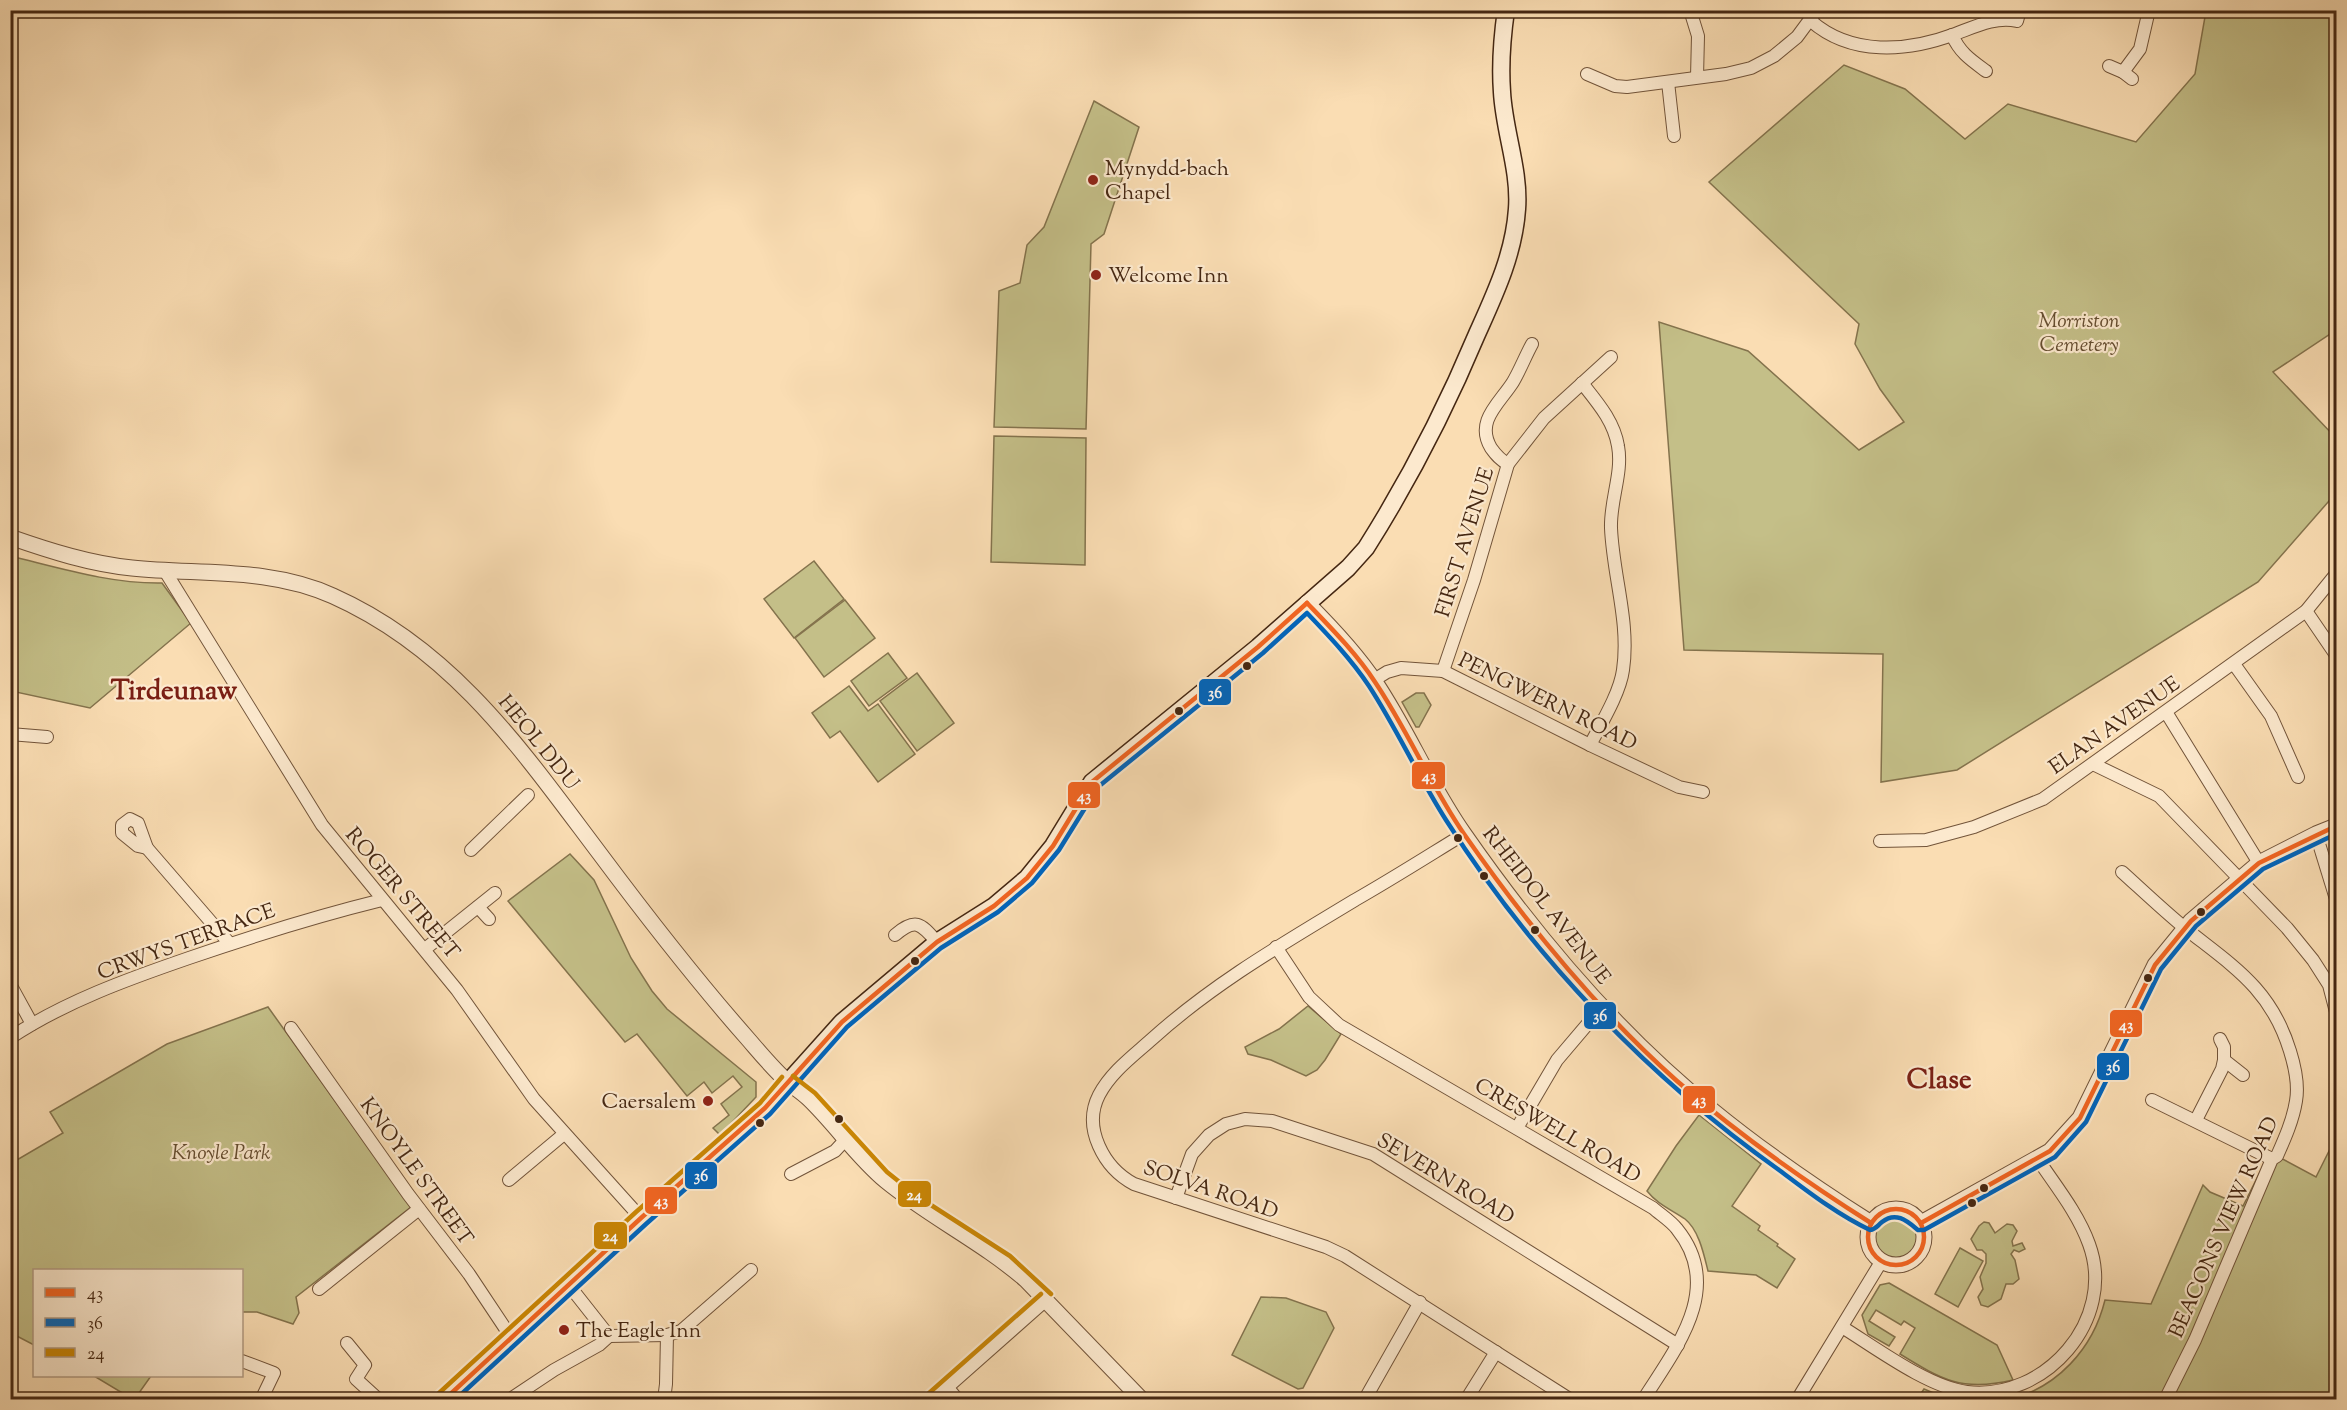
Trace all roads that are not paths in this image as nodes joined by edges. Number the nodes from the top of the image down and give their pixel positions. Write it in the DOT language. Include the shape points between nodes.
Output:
graph roads {
  1 [pos="1506,10"];
  2 [pos="1690,10"];
  3 [pos="2020,10"];
  4 [pos="2149,10"];
  5 [pos="1814,16"];
  6 [pos="1952,35"];
  7 [pos="2109,66"];
  8 [pos="1986,71"];
  9 [pos="1587,74"];
  10 [pos="1697,77"];
  11 [pos="1668,81"];
  12 [pos="1674,136"];
  13 [pos="1532,344"];
  14 [pos="1611,357"];
  15 [pos="1582,382"];
  16 [pos="1508,464"];
  17 [pos="10,537"];
  18 [pos="165,571"];
  19 [pos="2337,574"];
  20 [pos="1307,603"];
  21 [pos="2306,611"];
  22 [pos="2337,655"];
  23 [pos="2234,664"];
  24 [pos="1443,671"];
  25 [pos="1374,680"];
  26 [pos="2166,712"];
  27 [pos="10,734"];
  28 [pos="47,737"];
  29 [pos="1590,745"];
  30 [pos="2093,764"];
  31 [pos="2298,777"];
  32 [pos="1703,792"];
  33 [pos="528,795"];
  34 [pos="2337,826"];
  35 [pos="1464,834"];
  36 [pos="2316,834"];
  37 [pos="1880,842"];
  38 [pos="147,848"];
  39 [pos="471,850"];
  40 [pos="2259,863"];
  41 [pos="2122,872"];
  42 [pos="2239,879"];
  43 [pos="495,893"];
  44 [pos="2337,899"];
  45 [pos="382,900"];
  46 [pos="478,907"];
  47 [pos="489,919"];
  48 [pos="2185,928"];
  49 [pos="896,935"];
  50 [pos="937,942"];
  51 [pos="230,944"];
  52 [pos="1276,947"];
  53 [pos="425,949"];
  54 [pos="10,984"];
  55 [pos="2333,985"];
  56 [pos="1602,1007"];
  57 [pos="2337,1012"];
  58 [pos="32,1024"];
  59 [pos="291,1028"];
  60 [pos="10,1038"];
  61 [pos="2220,1039"];
  62 [pos="2224,1060"];
  63 [pos="2243,1075"];
  64 [pos="788,1082"];
  65 [pos="2152,1100"];
  66 [pos="2196,1120"];
  67 [pos="1517,1128"];
  68 [pos="564,1134"];
  69 [pos="846,1139"];
  70 [pos="2037,1158"];
  71 [pos="2272,1160"];
  72 [pos="791,1174"];
  73 [pos="509,1180"];
  74 [pos="1176,1198"];
  75 [pos="419,1209"];
  76 [pos="641,1218"];
  77 [pos="1871,1223"];
  78 [pos="1921,1223"];
  79 [pos="1881,1262"];
  80 [pos="751,1270"];
  81 [pos="568,1284"];
  82 [pos="319,1289"];
  83 [pos="1046,1300"];
  84 [pos="1420,1302"];
  85 [pos="1842,1327"];
  86 [pos="667,1335"];
  87 [pos="609,1336"];
  88 [pos="511,1337"];
  89 [pos="347,1343"];
  90 [pos="1678,1345"];
  91 [pos="1496,1352"];
  92 [pos="243,1360"];
  93 [pos="948,1389"];
  94 [pos="1365,1399"];
  95 [pos="261,1400"];
  96 [pos="379,1400"];
  97 [pos="443,1400"];
  98 [pos="509,1400"];
  99 [pos="664,1400"];
  100 [pos="933,1400"];
  101 [pos="958,1400"];
  102 [pos="1142,1400"];
  103 [pos="1466,1400"];
  104 [pos="1571,1400"];
  105 [pos="1643,1400"];
  106 [pos="1797,1400"];
  107 [pos="2165,1400"];
  1 -- 20 [label="main road" via="1502,93 1517,208 1504,274 1450,397 1380,526 1348,568"];
  2 -- 10 [label="street" via="1698,36"];
  3 -- 6 [label="street" via="2017,21 2007,18"];
  4 -- 7 [label="street" via="2140,49 2128,75"];
  5 -- 6 [label="street" via="1826,34 1882,48"];
  5 -- 10 [label="street" via="1774,56 1751,68"];
  6 -- 8 [label="street" via="1965,56"];
  9 -- 11 [label="street" via="1615,86"];
  10 -- 11 [label="street"];
  11 -- 12 [label="street"];
  13 -- 16 [label="street" via="1487,418 1485,428 1493,451"];
  14 -- 15 [label="street, FIRST AVENUE"];
  15 -- 16 [label="street, FIRST AVENUE" via="1544,418"];
  15 -- 29 [label="street" via="1603,409 1618,444 1620,461 1611,529 1626,630 1623,672"];
  16 -- 24 [label="street, FIRST AVENUE"];
  17 -- 18 [label="street, HEOL DDU" via="88,560"];
  18 -- 45 [label="street, ROGER STREET" via="322,825"];
  18 -- 64 [label="street, HEOL DDU" via="295,581 334,596 380,621 436,662 498,721 638,904 747,1039"];
  19 -- 21 [label="street, ELAN AVENUE"];
  20 -- 25 [label="street, RHEIDOL AVENUE"];
  20 -- 50 [label="main road" via="1092,782 1053,846 1012,892"];
  21 -- 22 [label="street"];
  21 -- 23 [label="street, ELAN AVENUE"];
  23 -- 26 [label="street, ELAN AVENUE"];
  23 -- 31 [label="street" via="2271,716"];
  24 -- 25 [label="street, PENGWERN ROAD" via="1401,668"];
  24 -- 29 [label="street, PENGWERN ROAD"];
  25 -- 35 [label="street, RHEIDOL AVENUE"];
  26 -- 30 [label="street, ELAN AVENUE"];
  26 -- 40 [label="street"];
  27 -- 28 [label="street"];
  29 -- 32 [label="street, PENGWERN ROAD" via="1679,787"];
  30 -- 37 [label="street, ELAN AVENUE" via="2043,799 1974,827 1926,840"];
  30 -- 42 [label="street" via="2159,796"];
  33 -- 39 [label="street"];
  34 -- 36 [label="street"];
  35 -- 52 [label="street, SOLVA ROAD"];
  35 -- 56 [label="street, RHEIDOL AVENUE" via="1525,919"];
  36 -- 40 [label="street"];
  36 -- 44 [label="street"];
  38 -- 51 [label="street"];
  40 -- 42 [label="street"];
  41 -- 48 [label="street, BEACONS VIEW ROAD"];
  42 -- 48 [label="street"];
  42 -- 55 [label="street" via="2287,928"];
  43 -- 46 [label="street"];
  45 -- 51 [label="street, CRWYS TERRACE"];
  45 -- 53 [label="street, ROGER STREET"];
  46 -- 47 [label="street"];
  46 -- 53 [label="street"];
  48 -- 70 [label="street" via="2155,965 2080,1118 2050,1151"];
  48 -- 71 [label="street, BEACONS VIEW ROAD" via="2256,988 2274,1010 2286,1038 2295,1068 2297,1098 2292,1122"];
  49 -- 50 [label="street" via="905,926 917,924"];
  50 -- 64 [label="main road" via="842,1022"];
  51 -- 58 [label="street, CRWYS TERRACE" via="107,988"];
  52 -- 67 [label="street, CRESWELL ROAD" via="1309,997 1339,1025"];
  52 -- 74 [label="street, SOLVA ROAD" via="1177,1016 1121,1067 1098,1097 1096,1137 1114,1170 1134,1184"];
  53 -- 68 [label="street, ROGER STREET" via="534,1100"];
  54 -- 58 [label="street"];
  55 -- 57 [label="street"];
  56 -- 67 [label="street" via="1557,1060"];
  56 -- 77 [label="street, RHEIDOL AVENUE" via="1710,1109"];
  58 -- 60 [label="street, CRWYS TERRACE"];
  59 -- 75 [label="street, KNOYLE STREET"];
  61 -- 62 [label="street"];
  62 -- 63 [label="street"];
  62 -- 66 [label="street"];
  64 -- 69 [label="street, HEOL DDU"];
  64 -- 76 [label="main road"];
  65 -- 66 [label="street"];
  66 -- 71 [label="street"];
  67 -- 90 [label="street, CRESWELL ROAD" via="1653,1208 1677,1228 1692,1254 1697,1278 1696,1301"];
  68 -- 73 [label="street"];
  68 -- 76 [label="street, ROGER STREET"];
  69 -- 72 [label="street"];
  69 -- 83 [label="street, HEOL DDU" via="882,1178 1005,1262"];
  70 -- 78 [label="street"];
  70 -- 85 [label="street" via="2079,1224 2094,1267 2090,1313 2067,1353 2048,1369 2018,1385 1990,1392 1967,1392 1925,1378"];
  71 -- 107 [label="street, BEACONS VIEW ROAD"];
  74 -- 84 [label="street, SOLVA ROAD" via="1326,1248"];
  74 -- 90 [label="street, SEVERN ROAD" via="1192,1154 1209,1135 1226,1124 1245,1119 1272,1121 1373,1154"];
  75 -- 82 [label="street"];
  75 -- 88 [label="street, KNOYLE STREET"];
  76 -- 81 [label="main road"];
  77 -- 78 [label="street" via="1876,1215 1897,1208 1910,1212"];
  77 -- 79 [label="street" via="1869,1247"];
  78 -- 79 [label="street" via="1923,1247 1912,1261 1900,1265"];
  79 -- 85 [label="street"];
  80 -- 86 [label="street" via="681,1331"];
  81 -- 87 [label="street"];
  81 -- 88 [label="main road"];
  83 -- 93 [label="street"];
  83 -- 102 [label="street, HEOL DDU"];
  84 -- 91 [label="street, SOLVA ROAD"];
  84 -- 94 [label="street"];
  85 -- 106 [label="street"];
  86 -- 87 [label="street"];
  86 -- 99 [label="street"];
  87 -- 98 [label="street"];
  88 -- 97 [label="main road"];
  89 -- 96 [label="street" via="365,1365 356,1379"];
  90 -- 105 [label="street, CRESWELL ROAD"];
  91 -- 103 [label="street"];
  91 -- 104 [label="street, SOLVA ROAD"];
  92 -- 95 [label="street" via="274,1373"];
  93 -- 100 [label="street"];
  93 -- 101 [label="street"];
}
